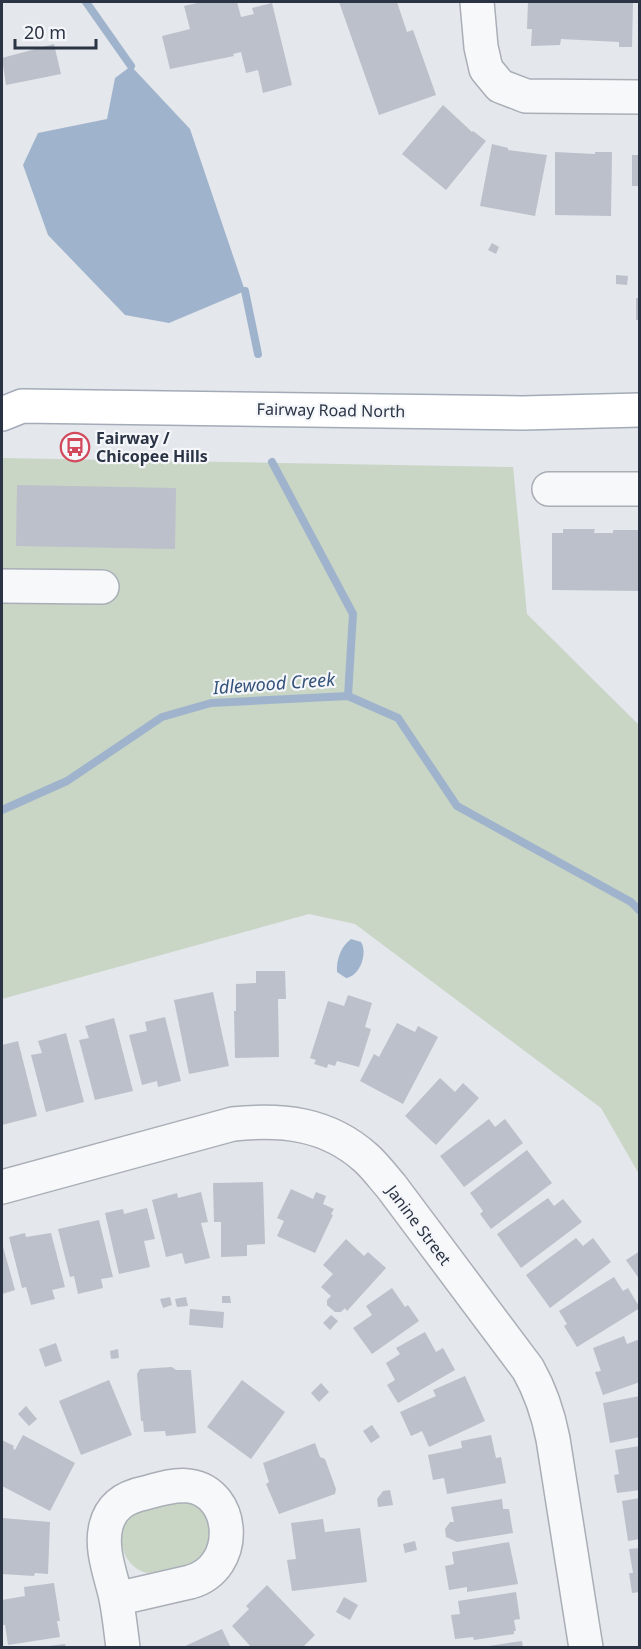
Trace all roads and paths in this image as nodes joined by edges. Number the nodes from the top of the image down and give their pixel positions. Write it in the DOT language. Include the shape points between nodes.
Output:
graph roads {
  1 [pos="477,2"];
  2 [pos="639,97"];
  3 [pos="8,405"];
  4 [pos="639,410"];
  5 [pos="549,489"];
  6 [pos="639,489"];
  7 [pos="2,586"];
  8 [pos="102,587"];
  9 [pos="2,1187"];
  10 [pos="116,1599"];
  11 [pos="123,1647"];
  12 [pos="586,1647"];
  1 -- 2 [label="street" via="486,69 500,86 526,96"];
  3 -- 4 [label="main road, Fairway Road North" via="523,413"];
  5 -- 6 [label="street"];
  7 -- 8 [label="street"];
  9 -- 12 [label="street, Janine Street" via="233,1124 254,1122 291,1123 316,1129 366,1158 391,1186 540,1390 553,1439"];
  10 -- 11 [label="street"];
}
